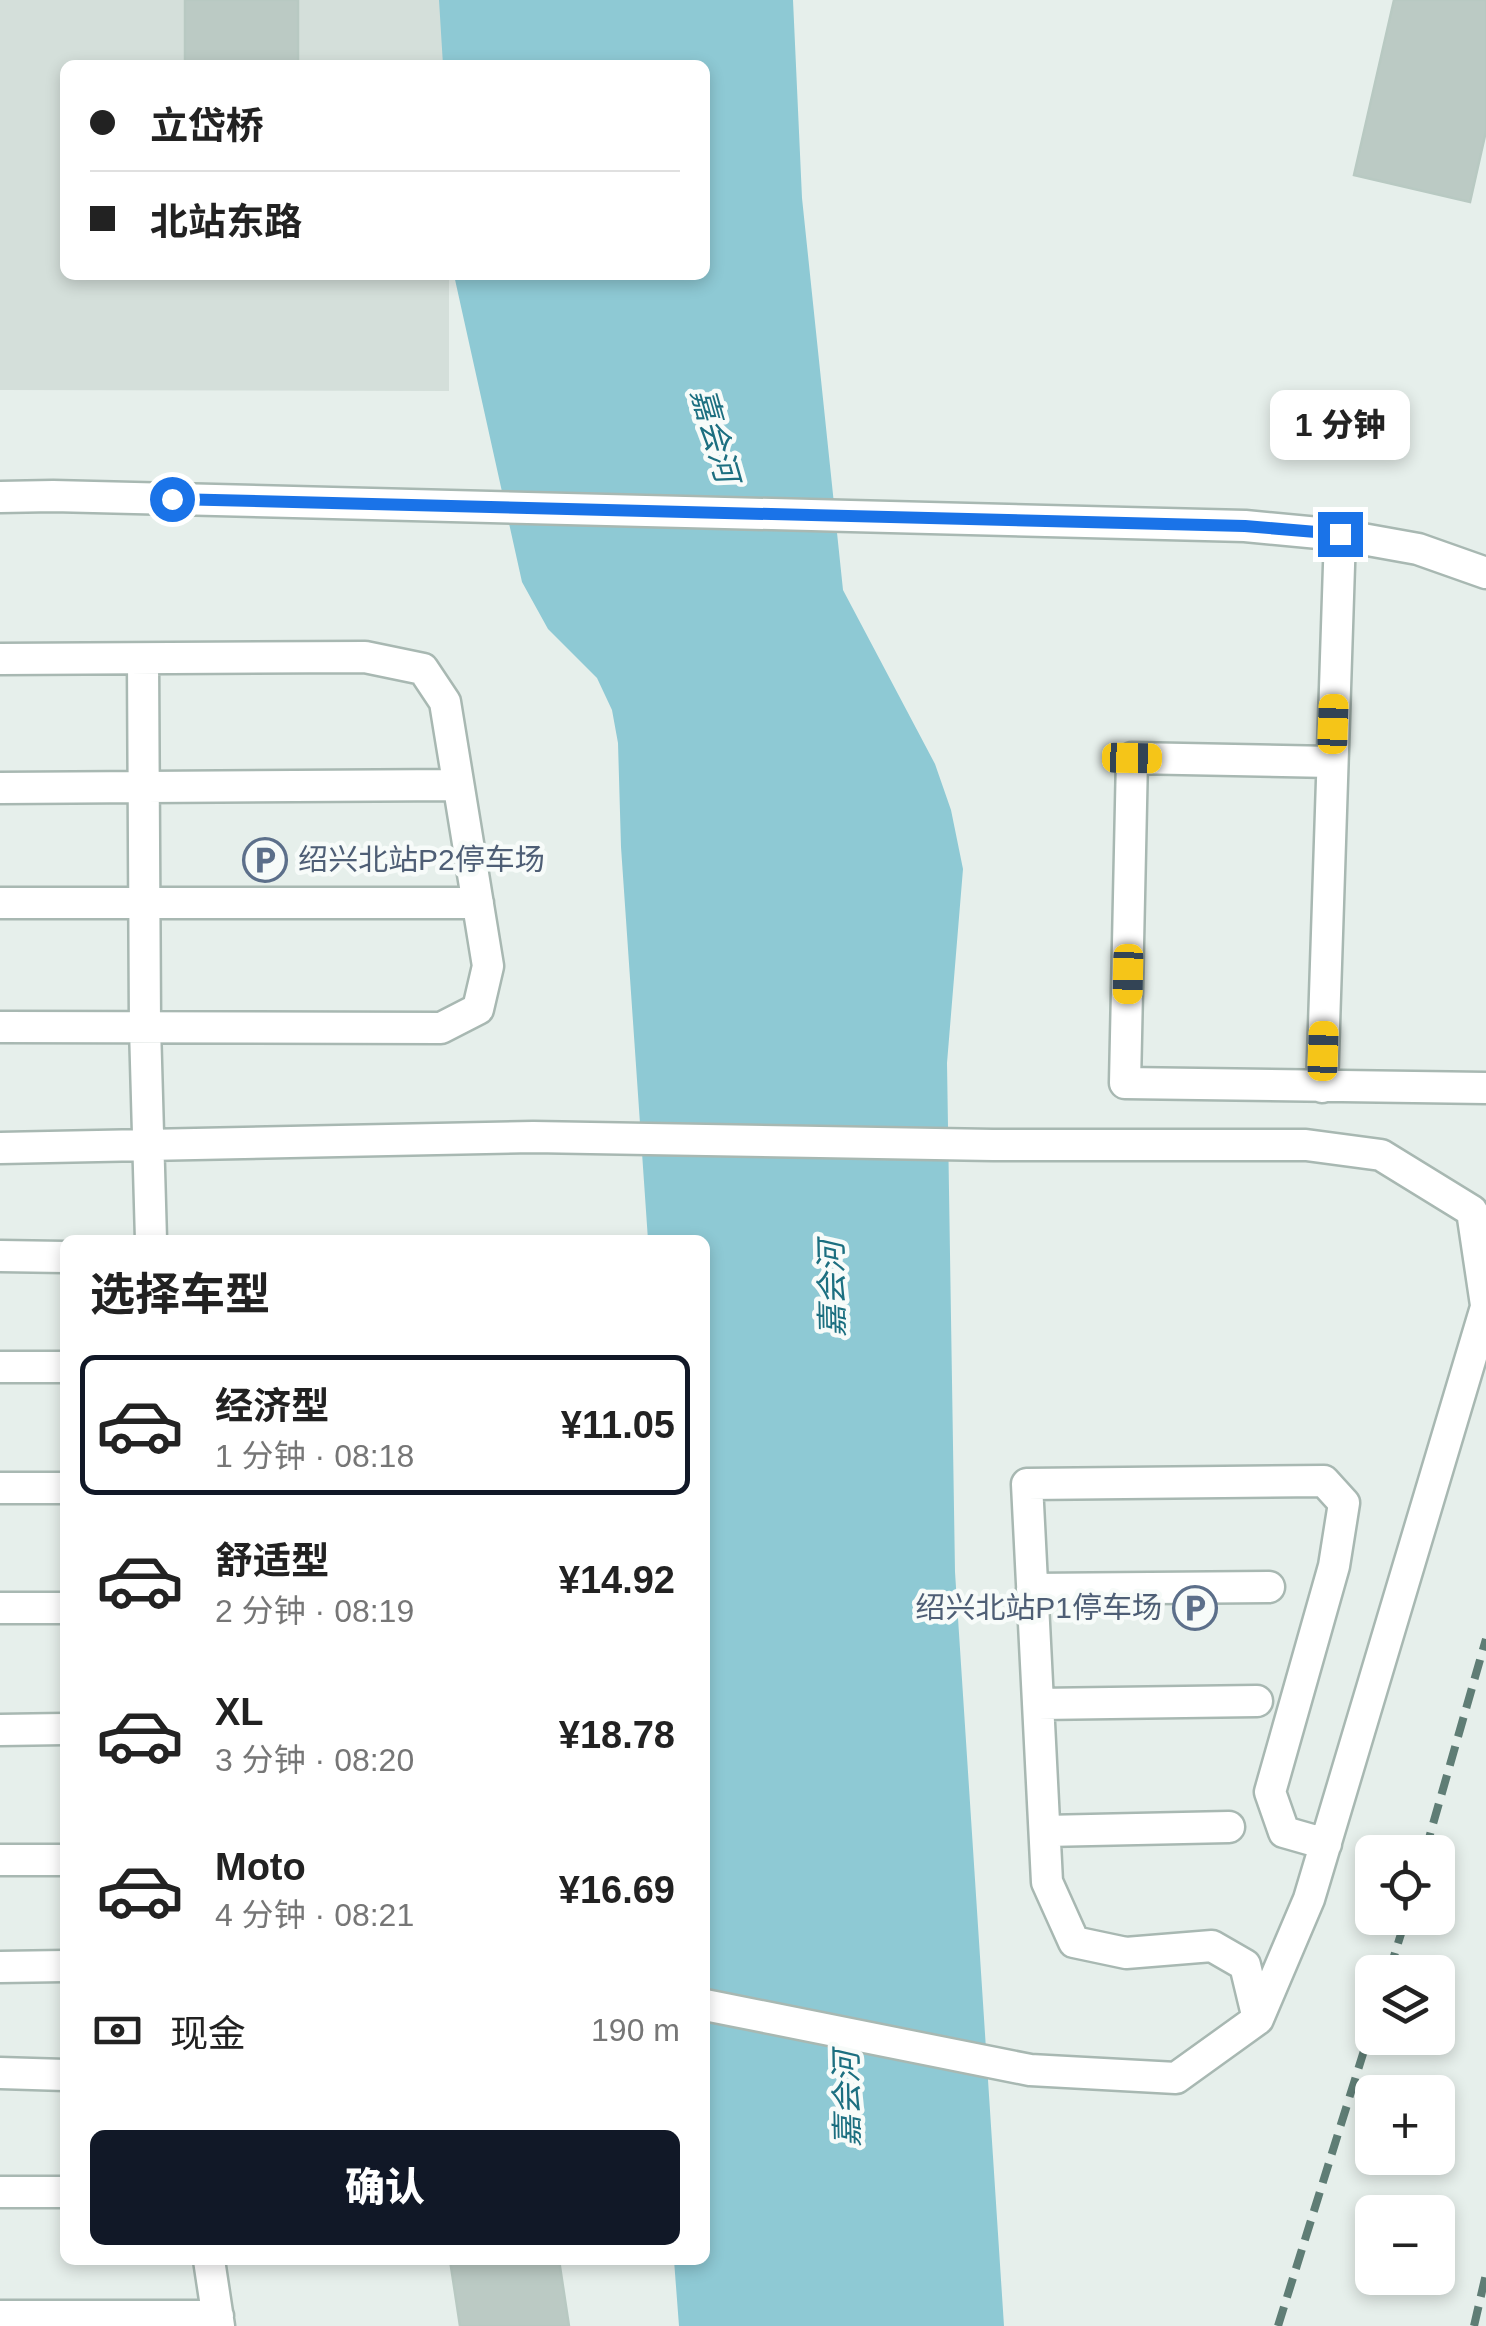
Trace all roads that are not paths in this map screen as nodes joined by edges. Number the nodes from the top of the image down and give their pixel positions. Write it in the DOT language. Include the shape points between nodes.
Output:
graph roads {
  1 [pos="0,498"];
  2 [pos="1340,534"];
  3 [pos="1486,573"];
  4 [pos="0,659"];
  5 [pos="143,659"];
  6 [pos="1332,762"];
  7 [pos="458,785"];
  8 [pos="0,788"];
  9 [pos="144,788"];
  10 [pos="0,903"];
  11 [pos="145,904"];
  12 [pos="478,904"];
  13 [pos="0,1026"];
  14 [pos="146,1027"];
  15 [pos="1322,1087"];
  16 [pos="1486,1088"];
  17 [pos="148,1144"];
  18 [pos="0,1148"];
  19 [pos="152,1235"];
  20 [pos="0,1256"];
  21 [pos="60,1257"];
  22 [pos="1486,1306"];
  23 [pos="0,1367"];
  24 [pos="60,1367"];
  25 [pos="0,1488"];
  26 [pos="60,1488"];
  27 [pos="1269,1587"];
  28 [pos="1032,1589"];
  29 [pos="0,1608"];
  30 [pos="60,1608"];
  31 [pos="1257,1701"];
  32 [pos="1038,1704"];
  33 [pos="0,1730"];
  34 [pos="60,1730"];
  35 [pos="1230,1827"];
  36 [pos="1045,1830"];
  37 [pos="1326,1844"];
  38 [pos="0,1860"];
  39 [pos="60,1860"];
  40 [pos="60,1966"];
  41 [pos="0,1967"];
  42 [pos="710,2006"];
  43 [pos="1258,2018"];
  44 [pos="0,2074"];
  45 [pos="60,2076"];
  46 [pos="0,2192"];
  47 [pos="60,2192"];
  48 [pos="210,2265"];
  49 [pos="0,2316"];
  50 [pos="218,2321"];
  1 -- 2 [label="lane" via="1245,526"];
  2 -- 3 [label="lane" via="1418,549"];
  2 -- 6 [label="lane"];
  4 -- 5 [label="lane"];
  5 -- 7 [label="lane" via="365,658 424,669 445,702"];
  5 -- 9 [label="lane"];
  6 -- 15 [label="lane"];
  6 -- 15 [label="lane" via="1132,758 1125,1082"];
  7 -- 9 [label="lane"];
  7 -- 12 [label="lane"];
  8 -- 9 [label="lane"];
  9 -- 11 [label="lane"];
  10 -- 11 [label="lane"];
  11 -- 12 [label="lane"];
  11 -- 14 [label="lane"];
  12 -- 14 [label="lane" via="488,966 478,1009 441,1028"];
  13 -- 14 [label="lane"];
  14 -- 17 [label="lane"];
  15 -- 16 [label="lane"];
  17 -- 18 [label="lane"];
  17 -- 19 [label="lane"];
  17 -- 22 [label="lane" via="533,1137 1306,1144 1381,1155 1472,1211"];
  20 -- 21 [label="lane"];
  22 -- 37 [label="lane"];
  23 -- 24 [label="lane"];
  25 -- 26 [label="lane"];
  27 -- 28 [label="lane"];
  28 -- 32 [label="lane"];
  28 -- 37 [label="lane" via="1027,1484 1324,1481 1344,1504 1270,1792 1284,1832"];
  29 -- 30 [label="lane"];
  31 -- 32 [label="lane"];
  32 -- 36 [label="lane"];
  33 -- 34 [label="lane"];
  35 -- 36 [label="lane"];
  36 -- 43 [label="lane" via="1047,1882 1074,1942 1126,1954 1212,1946 1244,1965"];
  37 -- 43 [label="lane"];
  38 -- 39 [label="lane"];
  40 -- 41 [label="lane"];
  42 -- 43 [label="lane" via="1030,2070 1176,2078"];
  44 -- 45 [label="lane"];
  46 -- 47 [label="lane"];
  48 -- 50 [label="lane"];
  49 -- 50 [label="lane"];
}
